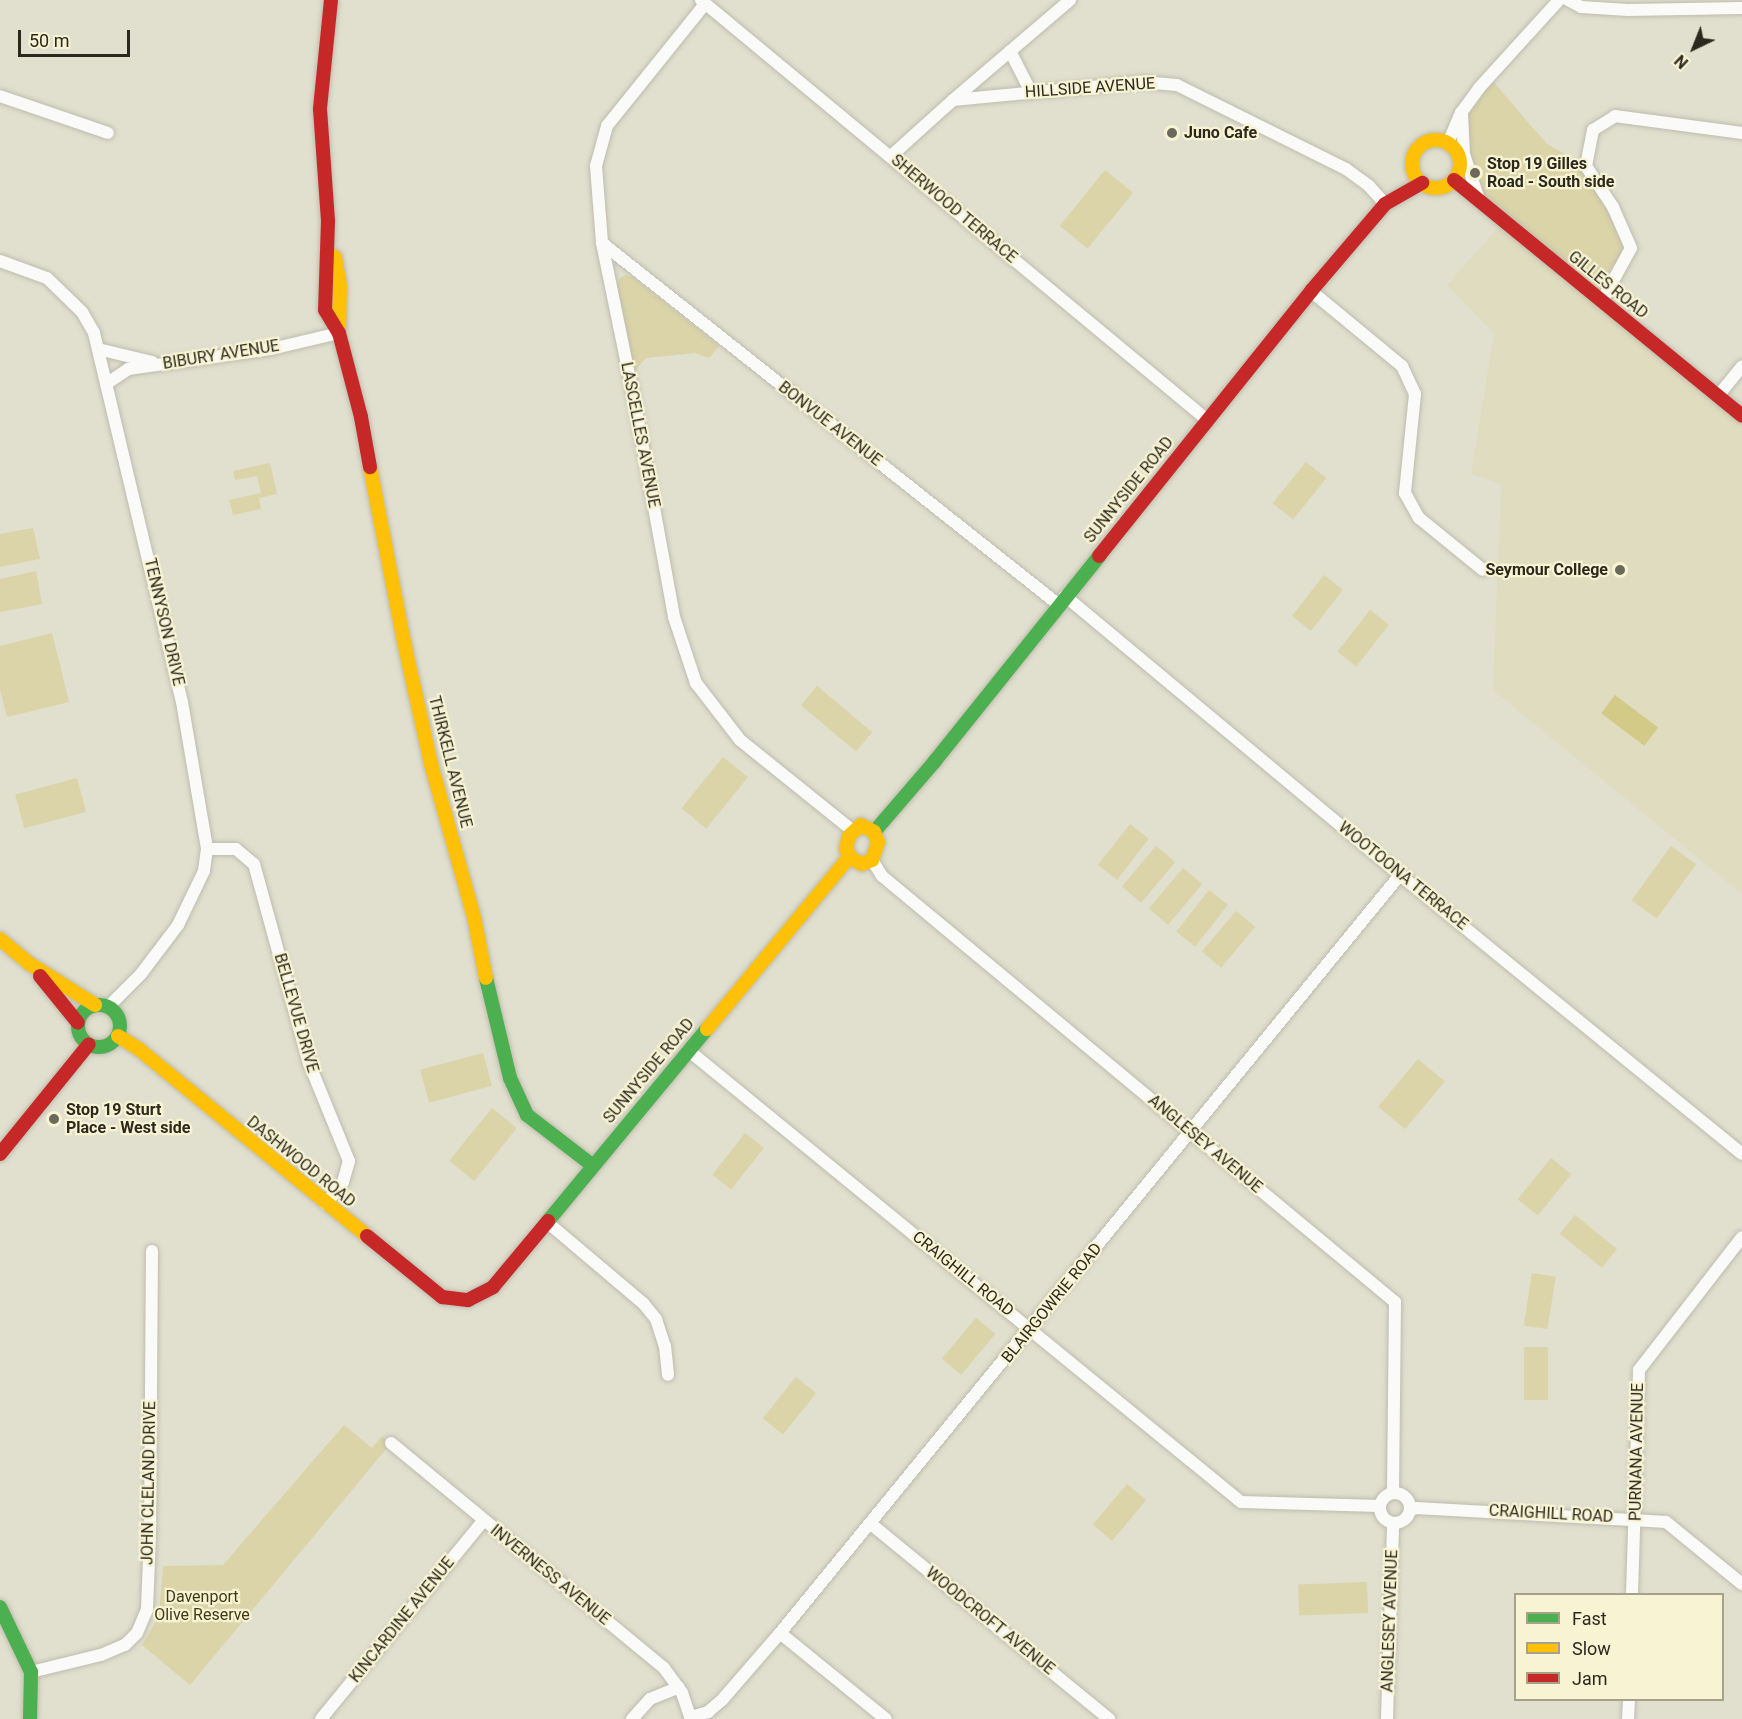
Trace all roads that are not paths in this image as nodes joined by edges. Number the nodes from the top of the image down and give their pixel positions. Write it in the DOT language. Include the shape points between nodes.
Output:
graph roads {
  1 [pos="331,0"];
  2 [pos="1070,0"];
  3 [pos="1559,0"];
  4 [pos="1568,0"];
  5 [pos="703,2"];
  6 [pos="1742,8"];
  7 [pos="1010,51"];
  8 [pos="1031,92"];
  9 [pos="0,96"];
  10 [pos="953,100"];
  11 [pos="1461,113"];
  12 [pos="108,133"];
  13 [pos="1742,133"];
  14 [pos="1448,143"];
  15 [pos="891,156"];
  16 [pos="1454,180"];
  17 [pos="1422,183"];
  18 [pos="1479,200"];
  19 [pos="1385,204"];
  20 [pos="602,243"];
  21 [pos="0,261"];
  22 [pos="1311,291"];
  23 [pos="1602,302"];
  24 [pos="339,333"];
  25 [pos="98,350"];
  26 [pos="162,364"];
  27 [pos="1742,366"];
  28 [pos="106,384"];
  29 [pos="1718,396"];
  30 [pos="1742,416"];
  31 [pos="1206,419"];
  32 [pos="1483,570"];
  33 [pos="1062,600"];
  34 [pos="852,830"];
  35 [pos="874,832"];
  36 [pos="207,849"];
  37 [pos="850,856"];
  38 [pos="872,860"];
  39 [pos="1400,875"];
  40 [pos="0,939"];
  41 [pos="30,964"];
  42 [pos="102,1006"];
  43 [pos="78,1023"];
  44 [pos="118,1036"];
  45 [pos="89,1044"];
  46 [pos="688,1050"];
  47 [pos="1190,1132"];
  48 [pos="0,1154"];
  49 [pos="1742,1154"];
  50 [pos="592,1165"];
  51 [pos="326,1204"];
  52 [pos="547,1222"];
  53 [pos="1742,1237"];
  54 [pos="152,1251"];
  55 [pos="468,1300"];
  56 [pos="1031,1330"];
  57 [pos="668,1375"];
  58 [pos="391,1443"];
  59 [pos="1394,1493"];
  60 [pos="1379,1506"];
  61 [pos="1410,1510"];
  62 [pos="1635,1518"];
  63 [pos="483,1521"];
  64 [pos="871,1524"];
  65 [pos="1394,1524"];
  66 [pos="1742,1584"];
  67 [pos="1632,1593"];
  68 [pos="0,1607"];
  69 [pos="780,1634"];
  70 [pos="31,1672"];
  71 [pos="679,1687"];
  72 [pos="1629,1701"];
  73 [pos="691,1718"];
  74 [pos="30,1719"];
  75 [pos="321,1719"];
  76 [pos="632,1719"];
  77 [pos="886,1719"];
  78 [pos="1109,1719"];
  79 [pos="1387,1719"];
  80 [pos="1628,1719"];
  1 -- 24 [label="street, THIRKELL AVENUE" via="320,109 328,221 340,286"];
  2 -- 7 [label="street"];
  3 -- 11 [label="street"];
  4 -- 6 [label="street" via="1581,7 1628,10"];
  5 -- 15 [label="street, SHERWOOD TERRACE"];
  5 -- 20 [label="street, LASCELLES AVENUE" via="607,126 597,166"];
  7 -- 8 [label="street"];
  7 -- 10 [label="street"];
  8 -- 10 [label="street, HILLSIDE AVENUE"];
  8 -- 19 [label="street, HILLSIDE AVENUE" via="1142,82 1177,85 1346,169"];
  9 -- 12 [label="street"];
  10 -- 15 [label="street"];
  11 -- 14 [label="street"];
  11 -- 18 [label="street" via="1464,154"];
  13 -- 23 [label="street" via="1615,116 1593,130 1586,166 1613,207 1631,248"];
  14 -- 16 [label="street" via="1460,159"];
  14 -- 17 [label="street" via="1434,140 1416,150 1413,169"];
  15 -- 31 [label="street, SHERWOOD TERRACE"];
  16 -- 17 [label="street" via="1442,187"];
  16 -- 18 [label="street, GILLES ROAD"];
  17 -- 19 [label="street, SUNNYSIDE ROAD"];
  18 -- 23 [label="street, GILLES ROAD"];
  19 -- 22 [label="street, SUNNYSIDE ROAD"];
  20 -- 33 [label="street, BONVUE AVENUE"];
  20 -- 34 [label="street, LASCELLES AVENUE" via="674,617 696,683 740,740"];
  21 -- 25 [label="street, TENNYSON DRIVE" via="47,278 61,289 82,312"];
  22 -- 31 [label="street, SUNNYSIDE ROAD"];
  22 -- 32 [label="street" via="1402,366 1415,394 1405,493 1419,518"];
  23 -- 29 [label="street, GILLES ROAD"];
  24 -- 26 [label="street, BIBURY AVENUE" via="272,349"];
  24 -- 50 [label="street, THIRKELL AVENUE" via="361,417 429,753 474,917 510,1078 527,1115"];
  25 -- 26 [label="street"];
  25 -- 28 [label="street, TENNYSON DRIVE"];
  26 -- 28 [label="street, BIBURY AVENUE" via="128,369"];
  27 -- 29 [label="street"];
  28 -- 36 [label="street, TENNYSON DRIVE" via="182,702"];
  29 -- 30 [label="street, GILLES ROAD"];
  31 -- 33 [label="street, SUNNYSIDE ROAD"];
  33 -- 35 [label="street, SUNNYSIDE ROAD"];
  33 -- 39 [label="street, WOOTOONA TERRACE"];
  34 -- 35 [label="street" via="861,825"];
  34 -- 37 [label="street" via="847,841"];
  35 -- 38 [label="street" via="877,847"];
  36 -- 42 [label="street, TENNYSON DRIVE" via="204,871 178,925 141,974"];
  36 -- 51 [label="street, BELLEVUE DRIVE" via="236,849 254,864 309,1063 349,1161 343,1182"];
  37 -- 38 [label="street" via="862,864"];
  37 -- 46 [label="street, SUNNYSIDE ROAD"];
  38 -- 47 [label="street, ANGLESEY AVENUE" via="882,876"];
  39 -- 47 [label="street, BLAIRGOWRIE ROAD"];
  39 -- 49 [label="street, WOOTOONA TERRACE"];
  40 -- 41 [label="street"];
  41 -- 42 [label="street"];
  41 -- 43 [label="street"];
  42 -- 43 [label="street" via="84,1012"];
  42 -- 44 [label="street" via="114,1011 120,1023"];
  43 -- 45 [label="street" via="81,1037"];
  44 -- 45 [label="street" via="102,1047"];
  44 -- 51 [label="street, DASHWOOD ROAD"];
  45 -- 48 [label="street"];
  46 -- 50 [label="street, SUNNYSIDE ROAD"];
  46 -- 56 [label="street, CRAIGHILL ROAD"];
  47 -- 56 [label="street, BLAIRGOWRIE ROAD"];
  47 -- 59 [label="street, ANGLESEY AVENUE" via="1395,1302"];
  50 -- 52 [label="street, SUNNYSIDE ROAD"];
  51 -- 55 [label="street, DASHWOOD ROAD" via="442,1296"];
  52 -- 55 [label="street, SUNNYSIDE ROAD" via="493,1287"];
  52 -- 57 [label="street" via="643,1303 656,1319 666,1346"];
  53 -- 62 [label="street, PURNANA AVENUE" via="1639,1370"];
  54 -- 70 [label="street, JOHN CLELAND DRIVE" via="147,1609 136,1633 125,1645"];
  56 -- 60 [label="street, CRAIGHILL ROAD" via="1241,1502"];
  56 -- 64 [label="street, BLAIRGOWRIE ROAD"];
  58 -- 63 [label="street, INVERNESS AVENUE"];
  59 -- 60 [label="street" via="1384,1497"];
  59 -- 61 [label="street" via="1406,1497"];
  60 -- 65 [label="street" via="1381,1516"];
  61 -- 62 [label="street, CRAIGHILL ROAD"];
  61 -- 65 [label="street" via="1403,1522"];
  62 -- 66 [label="street, CRAIGHILL ROAD" via="1666,1522"];
  62 -- 67 [label="street, PURNANA AVENUE"];
  63 -- 71 [label="street, INVERNESS AVENUE" via="664,1668"];
  63 -- 75 [label="street, KINCARDINE AVENUE"];
  64 -- 69 [label="street, BLAIRGOWRIE ROAD"];
  64 -- 78 [label="street, WOODCROFT AVENUE"];
  65 -- 79 [label="street, ANGLESEY AVENUE"];
  68 -- 70 [label="street"];
  69 -- 73 [label="street, BLAIRGOWRIE ROAD" via="722,1700 708,1712"];
  69 -- 77 [label="street"];
  70 -- 74 [label="street"];
  71 -- 73 [label="street, INVERNESS AVENUE"];
  71 -- 76 [label="street" via="650,1699"];
  72 -- 80 [label="street"];
}
